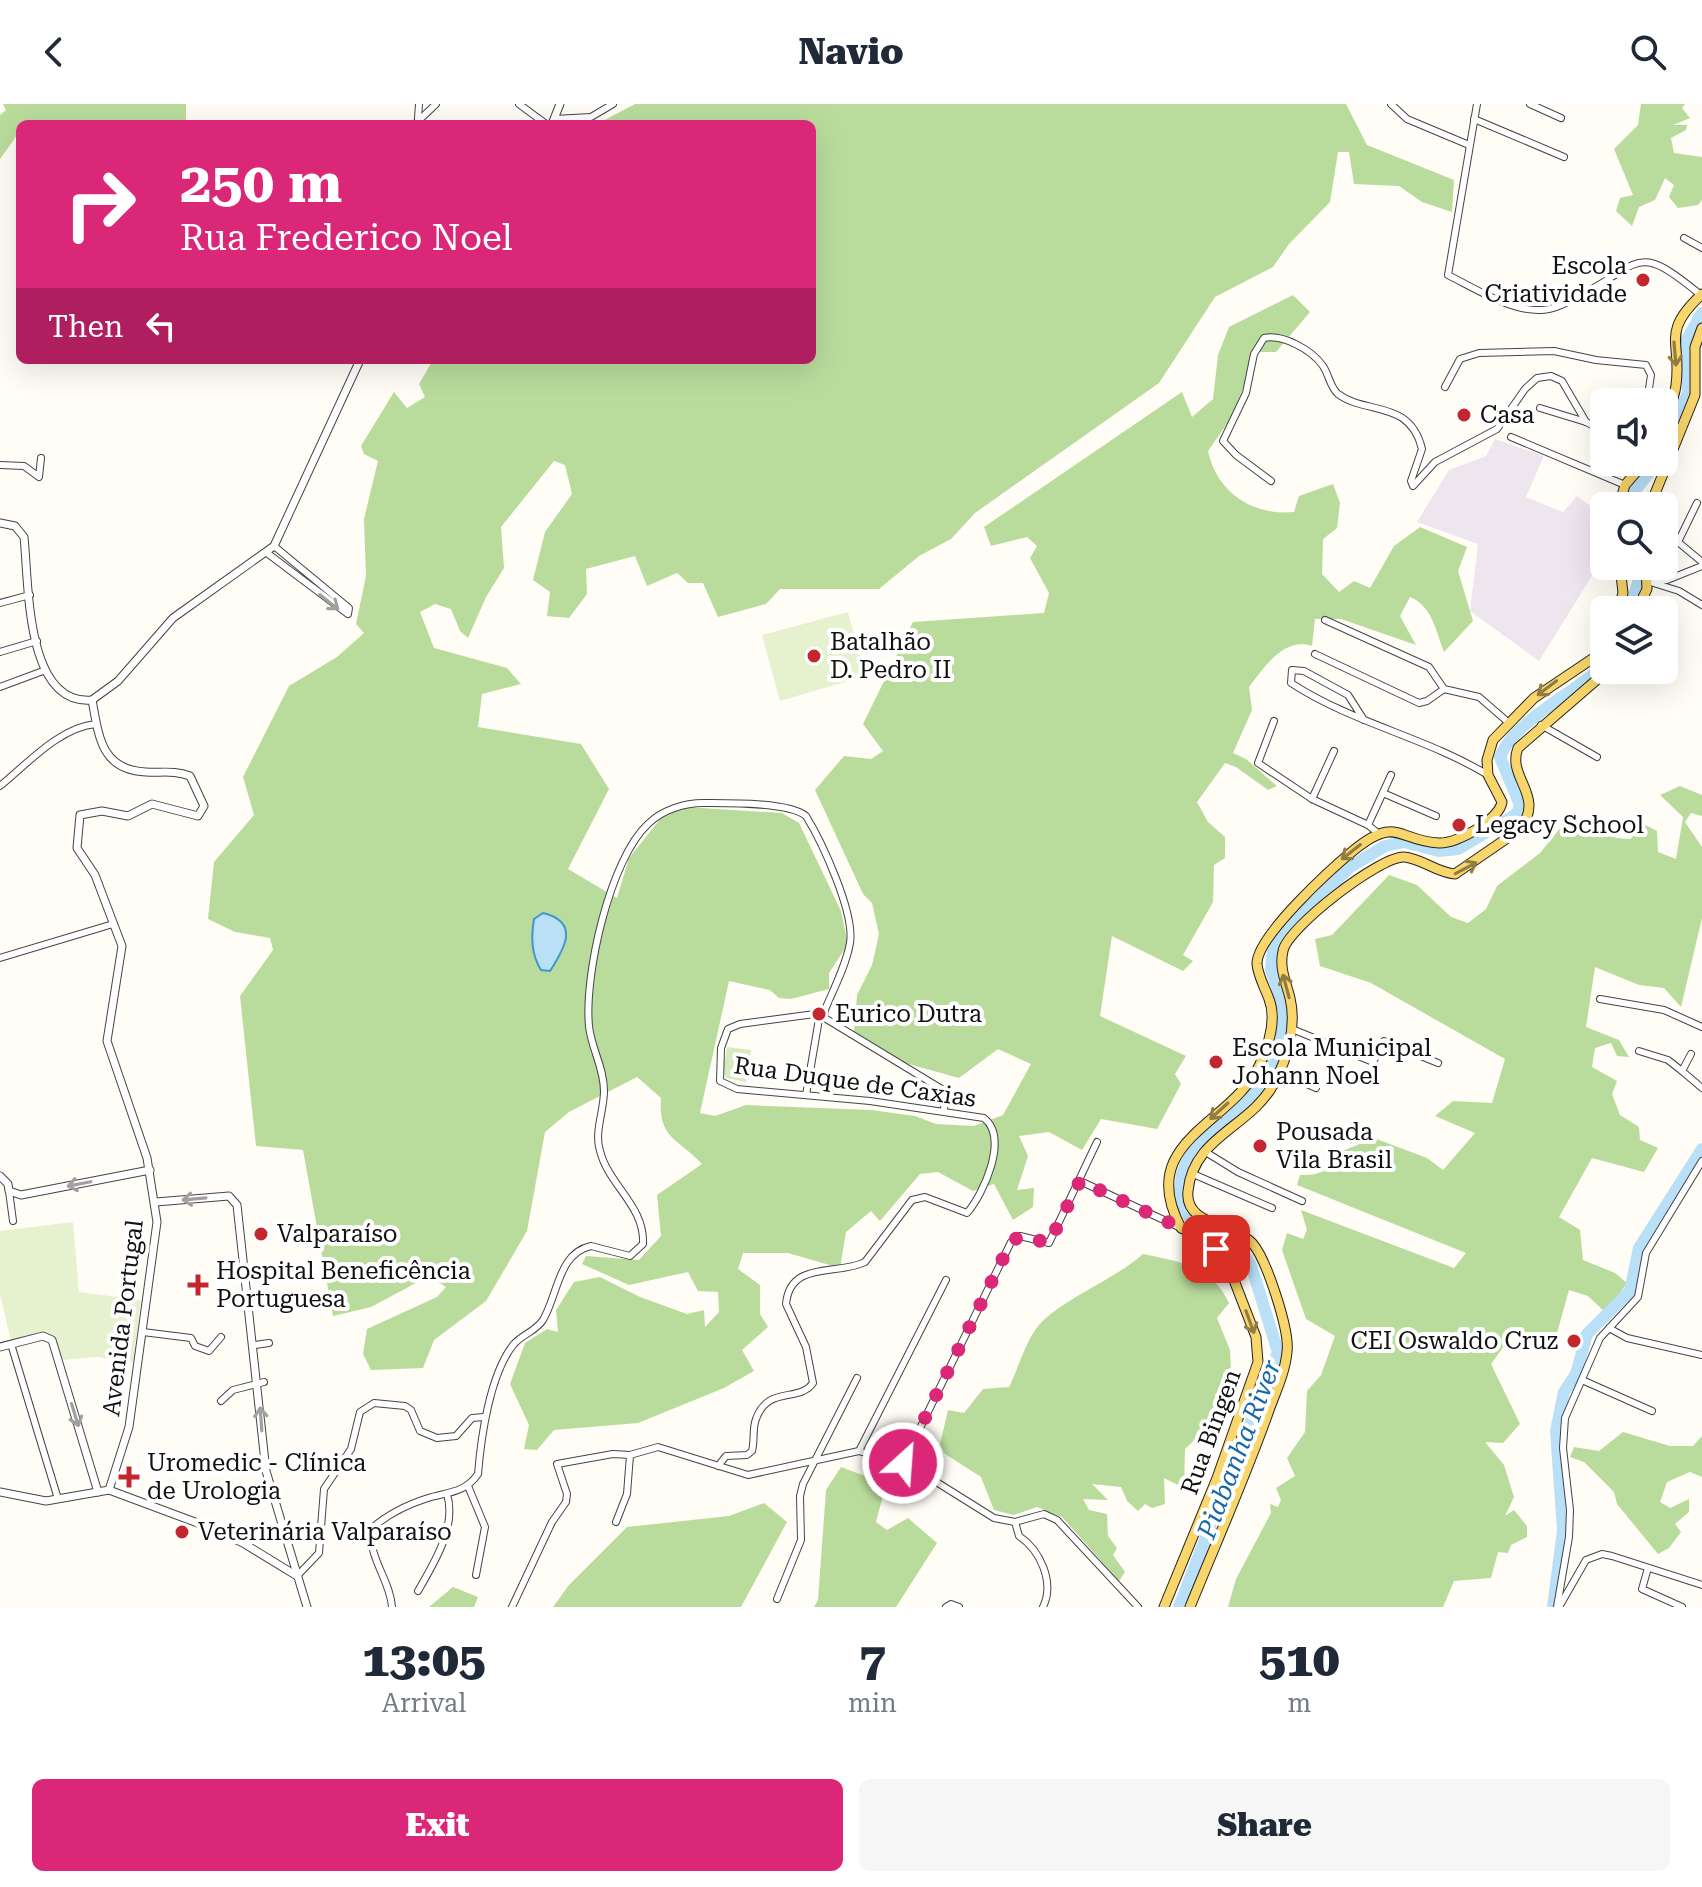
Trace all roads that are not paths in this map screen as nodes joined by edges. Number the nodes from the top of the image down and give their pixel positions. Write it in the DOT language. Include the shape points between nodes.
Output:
graph roads {
  1 [pos="436,104"];
  2 [pos="519,104"];
  3 [pos="613,104"];
  4 [pos="1391,104"];
  5 [pos="1477,104"];
  6 [pos="1530,104"];
  7 [pos="1561,118"];
  8 [pos="1474,119"];
  9 [pos="417,120"];
  10 [pos="547,120"];
  11 [pos="567,120"];
  12 [pos="1469,145"];
  13 [pos="1564,157"];
  14 [pos="1684,238"];
  15 [pos="1702,248"];
  16 [pos="1702,295"];
  17 [pos="1702,328"];
  18 [pos="358,364"];
  19 [pos="1702,374"];
  20 [pos="1697,384"];
  21 [pos="1445,387"];
  22 [pos="1649,388"];
  23 [pos="1676,388"];
  24 [pos="1540,408"];
  25 [pos="1586,422"];
  26 [pos="1590,424"];
  27 [pos="1678,427"];
  28 [pos="1511,437"];
  29 [pos="41,458"];
  30 [pos="0,465"];
  31 [pos="1633,476"];
  32 [pos="1271,481"];
  33 [pos="1625,485"];
  34 [pos="1623,492"];
  35 [pos="1697,503"];
  36 [pos="0,523"];
  37 [pos="274,546"];
  38 [pos="267,553"];
  39 [pos="1702,564"];
  40 [pos="1647,581"];
  41 [pos="30,595"];
  42 [pos="1642,596"];
  43 [pos="0,603"];
  44 [pos="1702,605"];
  45 [pos="1325,620"];
  46 [pos="37,641"];
  47 [pos="0,652"];
  48 [pos="1315,654"];
  49 [pos="1590,659"];
  50 [pos="43,671"];
  51 [pos="1596,684"];
  52 [pos="0,687"];
  53 [pos="1444,689"];
  54 [pos="92,700"];
  55 [pos="1364,720"];
  56 [pos="1274,721"];
  57 [pos="1509,723"];
  58 [pos="96,724"];
  59 [pos="1541,725"];
  60 [pos="1334,751"];
  61 [pos="1597,757"];
  62 [pos="1391,775"];
  63 [pos="1488,775"];
  64 [pos="0,786"];
  65 [pos="1383,793"];
  66 [pos="1312,799"];
  67 [pos="1436,816"];
  68 [pos="1368,825"];
  69 [pos="1379,834"];
  70 [pos="1415,837"];
  71 [pos="1407,857"];
  72 [pos="113,924"];
  73 [pos="0,958"];
  74 [pos="1600,999"];
  75 [pos="820,1014"];
  76 [pos="1702,1027"];
  77 [pos="1292,1029"];
  78 [pos="1639,1051"];
  79 [pos="1691,1054"];
  80 [pos="1438,1063"];
  81 [pos="1682,1071"];
  82 [pos="1280,1072"];
  83 [pos="1316,1088"];
  84 [pos="1702,1088"];
  85 [pos="806,1095"];
  86 [pos="944,1110"];
  87 [pos="1097,1142"];
  88 [pos="1204,1151"];
  89 [pos="1702,1161"];
  90 [pos="150,1170"];
  91 [pos="1193,1174"];
  92 [pos="0,1176"];
  93 [pos="1080,1181"];
  94 [pos="9,1191"];
  95 [pos="1302,1201"];
  96 [pos="156,1202"];
  97 [pos="1272,1208"];
  98 [pos="1208,1220"];
  99 [pos="13,1221"];
  100 [pos="1181,1228"];
  101 [pos="1202,1238"];
  102 [pos="946,1280"];
  103 [pos="1609,1328"];
  104 [pos="143,1332"];
  105 [pos="221,1337"];
  106 [pos="269,1343"];
  107 [pos="11,1344"];
  108 [pos="255,1345"];
  109 [pos="0,1347"];
  110 [pos="1702,1355"];
  111 [pos="857,1378"];
  112 [pos="1582,1380"];
  113 [pos="261,1382"];
  114 [pos="221,1401"];
  115 [pos="1652,1411"];
  116 [pos="484,1417"];
  117 [pos="859,1451"];
  118 [pos="630,1455"];
  119 [pos="815,1459"];
  120 [pos="903,1463"];
  121 [pos="718,1466"];
  122 [pos="468,1486"];
  123 [pos="109,1490"];
  124 [pos="0,1492"];
  125 [pos="98,1492"];
  126 [pos="447,1494"];
  127 [pos="58,1499"];
  128 [pos="616,1522"];
  129 [pos="1015,1522"];
  130 [pos="1648,1568"];
  131 [pos="476,1575"];
  132 [pos="297,1576"];
  133 [pos="1702,1585"];
  134 [pos="418,1591"];
  135 [pos="777,1599"];
  136 [pos="307,1607"];
  137 [pos="392,1607"];
  138 [pos="512,1607"];
  139 [pos="946,1607"];
  140 [pos="959,1607"];
  141 [pos="1043,1607"];
  142 [pos="1138,1607"];
  143 [pos="1164,1607"];
  144 [pos="1190,1607"];
  145 [pos="1558,1607"];
  146 [pos="1682,1607"];
  1 -- 9 [label="street"];
  2 -- 10 [label="street"];
  3 -- 11 [label="street" via="591,117"];
  4 -- 12 [label="street" via="1402,117"];
  5 -- 8 [label="street"];
  6 -- 7 [label="street"];
  8 -- 12 [label="street"];
  8 -- 13 [label="street"];
  12 -- 16 [label="street" via="1448,275 1501,300 1545,310 1647,260"];
  14 -- 15 [label="street"];
  16 -- 23 [label="main road, one-way" via="1674,334"];
  17 -- 20 [label="main road" via="1695,347"];
  18 -- 37 [label="street"];
  19 -- 20 [label="street"];
  20 -- 27 [label="main road"];
  21 -- 22 [label="street" via="1460,359 1479,353 1554,351 1646,365"];
  24 -- 25 [label="street"];
  25 -- 26 [label="street"];
  25 -- 32 [label="street" via="1562,381 1537,378 1497,429 1435,462 1415,486 1411,484 1422,449 1411,427 1391,412 1339,395 1316,359 1274,336 1264,338 1254,354 1246,393 1223,441"];
  28 -- 33 [label="street"];
  29 -- 30 [label="street" via="39,477 24,466"];
  31 -- 33 [label="main road"];
  33 -- 34 [label="main road"];
  35 -- 39 [label="street" via="1678,542"];
  36 -- 41 [label="street" via="15,526 24,537"];
  37 -- 38 [label="street"];
  38 -- 37 [label="street, one-way" via="348,614 349,608"];
  38 -- 54 [label="street" via="173,618 118,681"];
  39 -- 40 [label="street" via="1667,580"];
  40 -- 42 [label="main road"];
  40 -- 44 [label="street"];
  41 -- 43 [label="street"];
  41 -- 46 [label="street"];
  45 -- 53 [label="street" via="1429,667"];
  46 -- 47 [label="street"];
  46 -- 50 [label="street"];
  48 -- 53 [label="street" via="1419,703"];
  49 -- 57 [label="main road, one-way" via="1556,681"];
  50 -- 52 [label="street"];
  50 -- 54 [label="street" via="65,697"];
  51 -- 59 [label="main road"];
  53 -- 57 [label="street" via="1479,697"];
  54 -- 58 [label="street, Avenida Portugal"];
  55 -- 55 [label="street" via="1343,713 1289,677 1298,668 1348,695"];
  55 -- 63 [label="street" via="1417,738"];
  56 -- 66 [label="street" via="1258,763"];
  57 -- 63 [label="main road" via="1490,747"];
  58 -- 64 [label="street" via="58,739"];
  58 -- 72 [label="street, Avenida Portugal" via="101,748 123,769 190,776 204,806 198,816 152,804 128,816 102,811 80,815 77,848 95,875"];
  59 -- 61 [label="street"];
  71 -- 59 [label="main road, one-way" via="1455,874 1519,830 1530,803 1515,754"];
  60 -- 66 [label="street"];
  62 -- 65 [label="street"];
  63 -- 70 [label="main road" via="1501,797 1497,813 1449,843"];
  65 -- 67 [label="street"];
  65 -- 68 [label="street"];
  66 -- 68 [label="street"];
  68 -- 69 [label="street"];
  69 -- 70 [label="main road" via="1405,832"];
  69 -- 100 [label="main road, one-way" via="1339,862 1262,948 1257,963 1272,1014 1268,1043 1251,1079 1195,1131 1177,1158 1169,1196"];
  70 -- 71 [label="main road"];
  77 -- 71 [label="main road, one-way" via="1282,969 1284,946 1369,871 1390,859"];
  72 -- 73 [label="street"];
  72 -- 90 [label="street, Avenida Portugal" via="122,953 107,1041"];
  74 -- 76 [label="street" via="1664,1010"];
  75 -- 85 [label="street"];
  75 -- 85 [label="street, Rua Duque de Caxias" via="734,1025 724,1035 718,1069 720,1081 729,1088"];
  75 -- 86 [label="street" via="945,1091"];
  75 -- 116 [label="street" via="850,945 850,922 811,823 799,810 692,804 649,822 610,896 593,958 589,1026 603,1075 600,1151 640,1221 643,1244 630,1256 591,1246 573,1255 541,1323 512,1347"];
  77 -- 80 [label="street" via="1373,1062 1384,1041"];
  77 -- 82 [label="main road"];
  78 -- 81 [label="street" via="1668,1060"];
  79 -- 81 [label="street"];
  81 -- 84 [label="street"];
  82 -- 83 [label="street"];
  82 -- 88 [label="main road" via="1265,1098"];
  85 -- 86 [label="street, Rua Duque de Caxias"];
  86 -- 121 [label="street, Rua Duque de Caxias" via="984,1118 993,1127 994,1153 972,1207 963,1214 925,1197 912,1200 865,1262 807,1273 791,1286 786,1304 806,1347 813,1383 807,1390 767,1402 754,1423 752,1451 726,1456"];
  87 -- 93 [label="street"];
  88 -- 91 [label="main road"];
  88 -- 95 [label="street"];
  89 -- 103 [label="street" via="1646,1253 1638,1297"];
  90 -- 94 [label="street, one-way" via="21,1195"];
  90 -- 96 [label="street, Avenida Portugal"];
  91 -- 97 [label="street"];
  91 -- 98 [label="main road" via="1188,1202"];
  92 -- 94 [label="street"];
  93 -- 100 [label="street"];
  93 -- 120 [label="street" via="1049,1243 1020,1236 1011,1242"];
  94 -- 99 [label="street"];
  96 -- 104 [label="street, Avenida Portugal"];
  108 -- 96 [label="street, one-way" via="241,1228 232,1198"];
  98 -- 101 [label="main road"];
  98 -- 144 [label="main road, Rua Bingen" via="1255,1246 1287,1332 1288,1350 1258,1442"];
  100 -- 101 [label="main road, Rua Bingen"];
  101 -- 143 [label="main road, Rua Bingen, one-way" via="1227,1262 1256,1337 1258,1362"];
  102 -- 117 [label="street"];
  103 -- 110 [label="street" via="1627,1338"];
  103 -- 112 [label="street"];
  104 -- 105 [label="street" via="191,1338 195,1346 209,1351"];
  104 -- 123 [label="street, Avenida Portugal" via="129,1427"];
  106 -- 108 [label="street"];
  107 -- 109 [label="street"];
  107 -- 125 [label="street, one-way" via="43,1336 52,1340"];
  107 -- 127 [label="street"];
  108 -- 113 [label="street"];
  111 -- 119 [label="street"];
  112 -- 115 [label="street"];
  112 -- 145 [label="street" via="1563,1433 1570,1510"];
  113 -- 114 [label="street" via="233,1390"];
  132 -- 113 [label="street, one-way" via="268,1482"];
  116 -- 122 [label="street" via="478,1474"];
  116 -- 132 [label="street" via="472,1418 456,1436 437,1438 420,1431 405,1406 365,1407 351,1449 324,1489 319,1553"];
  117 -- 119 [label="street"];
  117 -- 120 [label="street"];
  118 -- 121 [label="street" via="658,1447"];
  118 -- 128 [label="street" via="627,1494"];
  118 -- 138 [label="street" via="557,1464 567,1498"];
  119 -- 121 [label="street" via="748,1475"];
  119 -- 135 [label="street" via="800,1496 801,1540"];
  120 -- 129 [label="street" via="984,1513"];
  122 -- 126 [label="street"];
  122 -- 131 [label="street" via="485,1527"];
  123 -- 125 [label="street"];
  123 -- 132 [label="street" via="243,1543"];
  124 -- 127 [label="street"];
  125 -- 127 [label="street"];
  126 -- 134 [label="street" via="451,1516"];
  126 -- 137 [label="street" via="401,1510 372,1528 371,1548"];
  129 -- 141 [label="street" via="1019,1536 1039,1555 1048,1592"];
  129 -- 142 [label="street" via="1038,1514 1057,1520"];
  130 -- 133 [label="street"];
  130 -- 145 [label="street" via="1612,1556 1593,1556"];
  130 -- 146 [label="street" via="1642,1589"];
  132 -- 136 [label="street"];
  139 -- 140 [label="street"];
}
